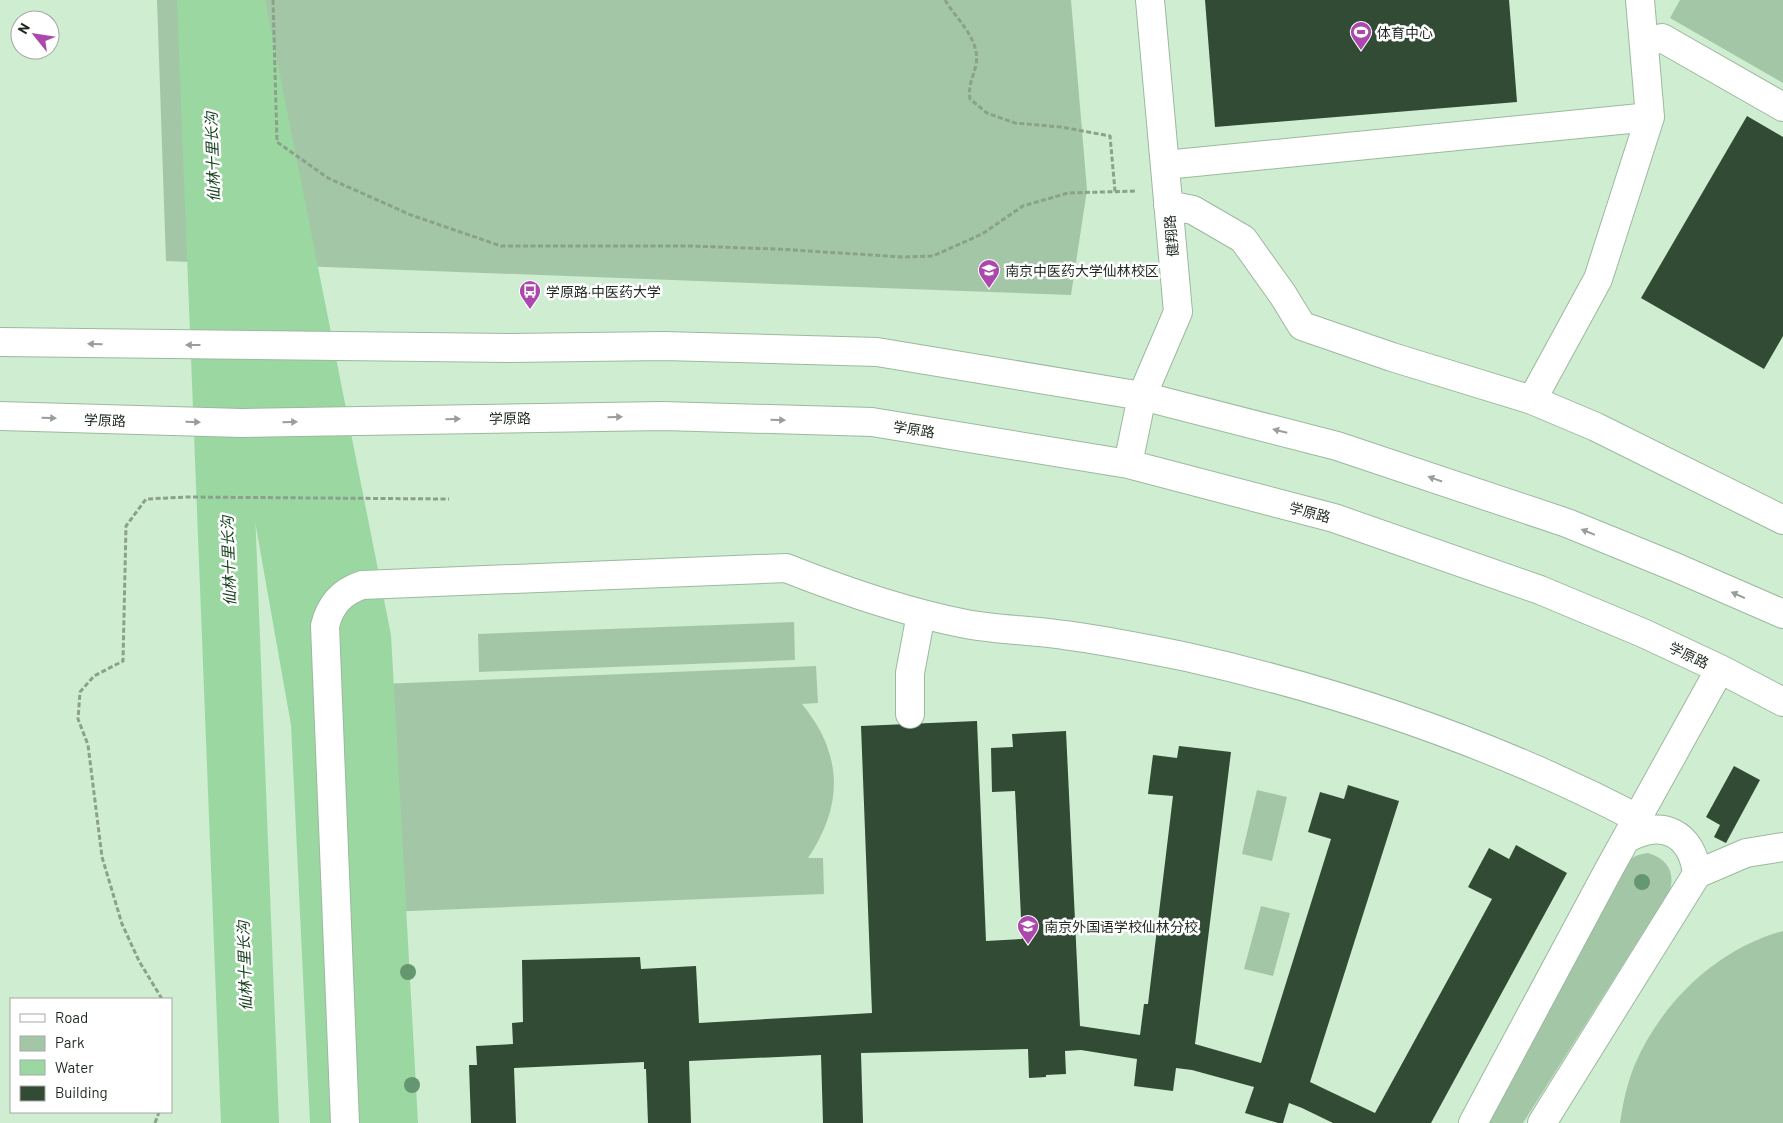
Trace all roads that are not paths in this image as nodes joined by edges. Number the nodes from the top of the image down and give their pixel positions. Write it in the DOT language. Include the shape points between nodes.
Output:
graph roads {
  1 [pos="1150,0"];
  2 [pos="1640,0"];
  3 [pos="1644,43"];
  4 [pos="1783,108"];
  5 [pos="1650,117"];
  6 [pos="1167,186"];
  7 [pos="0,342"];
  8 [pos="1142,396"];
  9 [pos="1532,400"];
  10 [pos="0,416"];
  11 [pos="1128,464"];
  12 [pos="1783,520"];
  13 [pos="921,614"];
  14 [pos="1783,614"];
  15 [pos="1720,669"];
  16 [pos="1783,702"];
  17 [pos="910,714"];
  18 [pos="1631,828"];
  19 [pos="1783,847"];
  20 [pos="1697,874"];
  21 [pos="345,1123"];
  22 [pos="1473,1123"];
  23 [pos="1542,1123"];
  1 -- 6 [label="street, 健翔路"];
  2 -- 3 [label="street"];
  3 -- 4 [label="street" via="1662,38"];
  3 -- 5 [label="street"];
  5 -- 6 [label="street"];
  5 -- 9 [label="street" via="1598,278"];
  6 -- 8 [label="street, 健翔路" via="1178,312"];
  6 -- 9 [label="street" via="1193,210 1243,239 1302,326"];
  8 -- 7 [label="street, one-way" via="877,352 664,346 500,348"];
  8 -- 11 [label="street, 健翔路"];
  14 -- 8 [label="street, one-way" via="1557,520 1337,446"];
  9 -- 12 [label="street" via="1596,427"];
  10 -- 11 [label="street, 学原路, one-way" via="241,423 663,416 872,422"];
  11 -- 15 [label="street, 学原路" via="1334,518 1540,590"];
  13 -- 17 [label="street" via="910,673"];
  13 -- 18 [label="street" via="1186,657 1318,690 1490,749 1553,776"];
  13 -- 21 [label="street" via="830,586 786,568 362,585 341,595 333,604 325,626"];
  15 -- 16 [label="street, 学原路"];
  15 -- 18 [label="street"];
  18 -- 20 [label="street" via="1666,831 1677,836 1695,859"];
  18 -- 22 [label="street"];
  19 -- 20 [label="street" via="1746,853"];
  20 -- 23 [label="street"];
}
